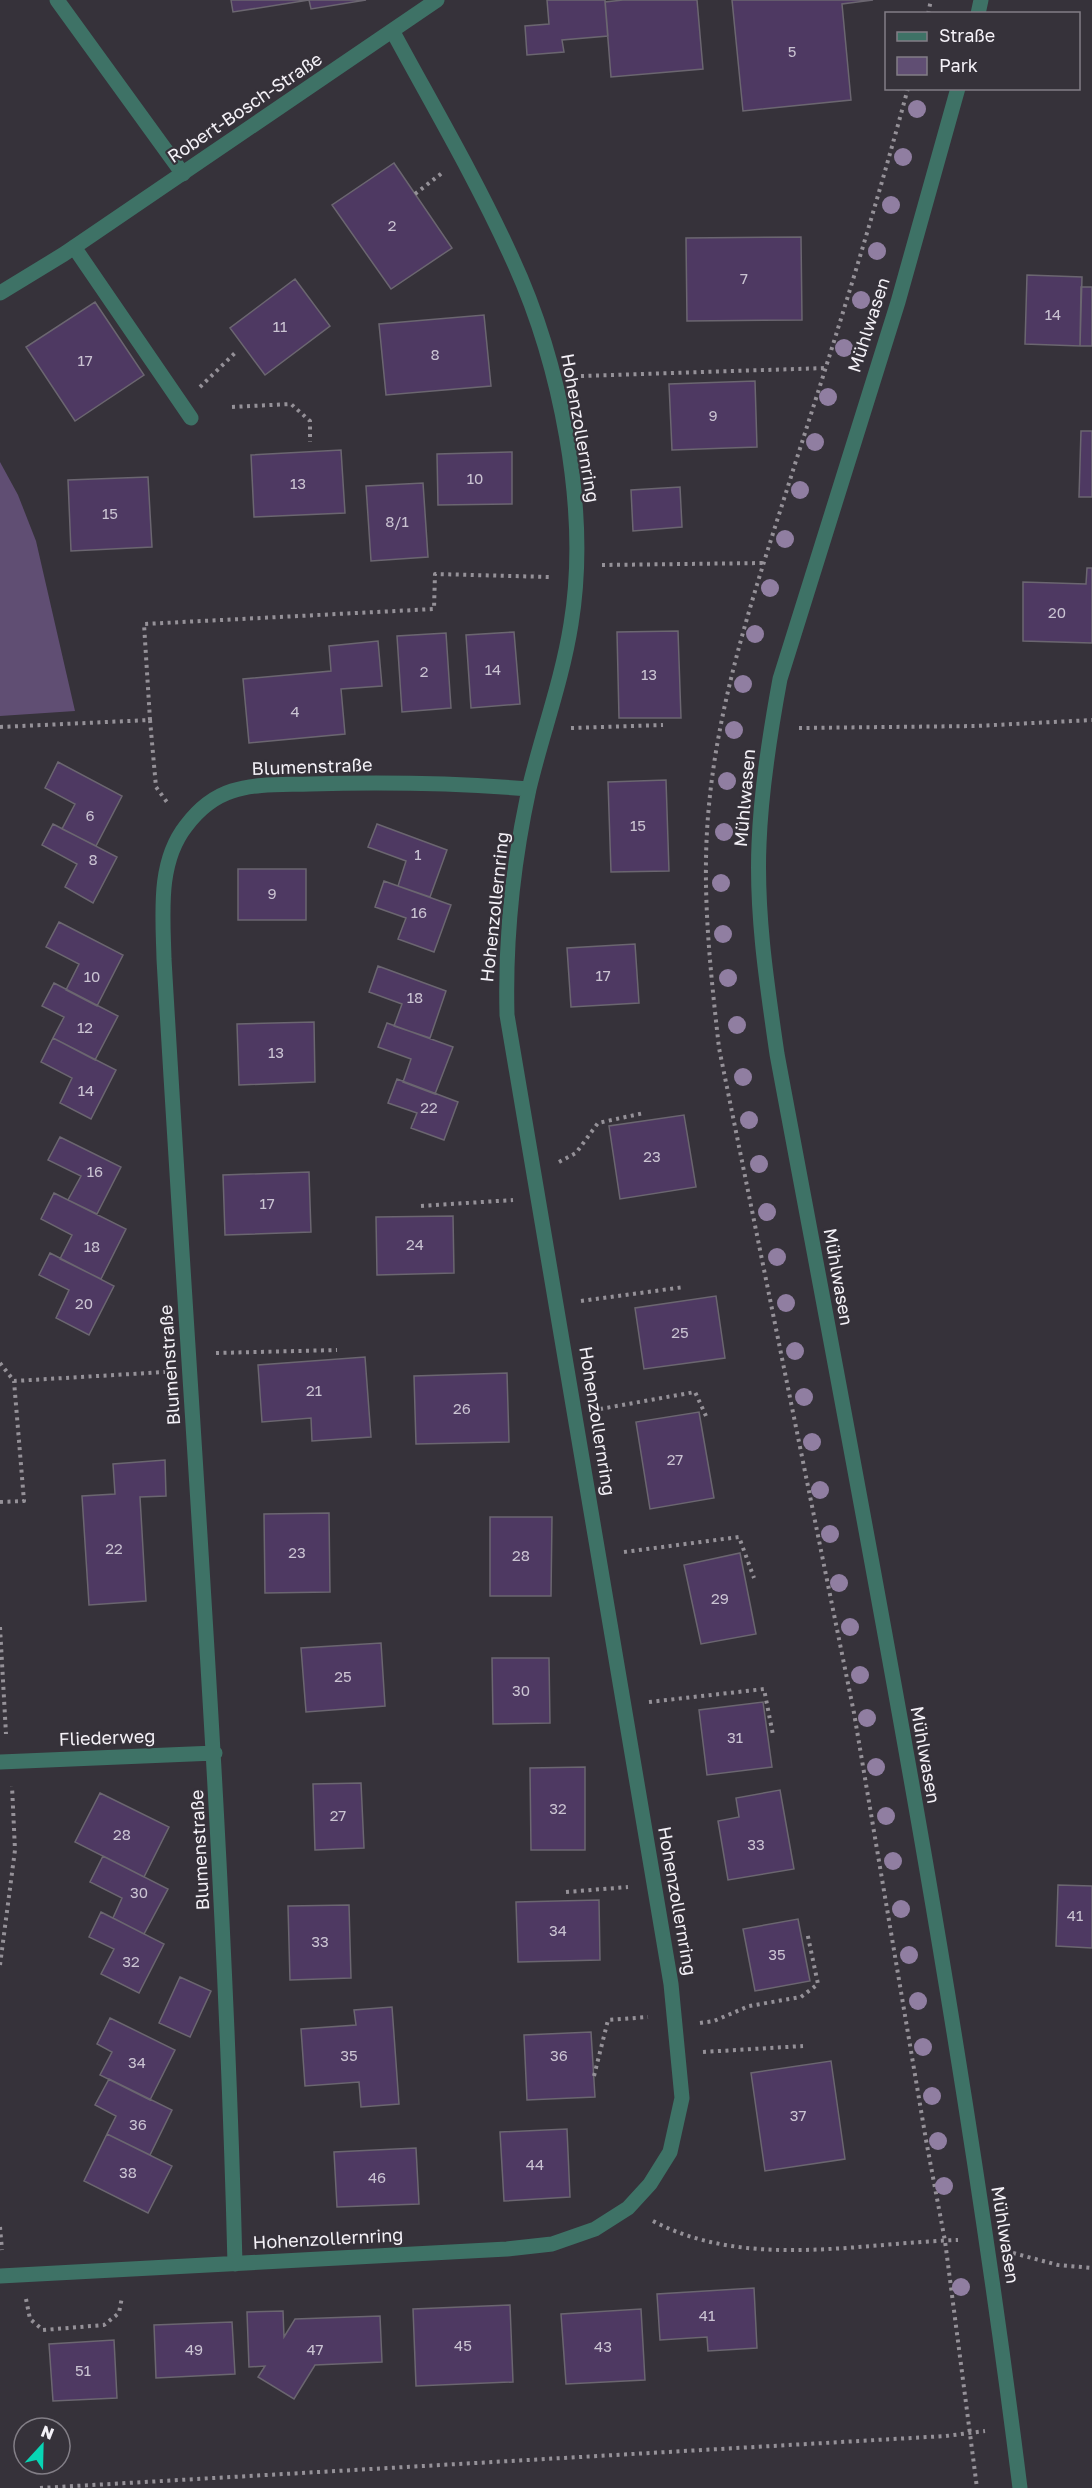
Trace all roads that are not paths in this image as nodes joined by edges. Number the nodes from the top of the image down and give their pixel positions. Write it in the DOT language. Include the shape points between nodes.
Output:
graph roads {
  1 [pos="57,0"];
  2 [pos="437,0"];
  3 [pos="393,32"];
  4 [pos="957,90"];
  5 [pos="183,174"];
  6 [pos="74,247"];
  7 [pos="0,293"];
  8 [pos="186,411"];
  9 [pos="529,789"];
  10 [pos="215,1753"];
  11 [pos="4,1762"];
  12 [pos="235,2264"];
  13 [pos="0,2276"];
  14 [pos="1020,2488"];
  1 -- 5 [label="street"];
  2 -- 3 [label="street, Robert-Bosch-Straße"];
  3 -- 5 [label="street, Robert-Bosch-Straße"];
  3 -- 9 [label="street, Hohenzollernring" via="512,257 553,378 571,472 577,521 577,571 560,681"];
  4 -- 14 [label="street, Mühlwasen" via="898,302 780,680 771,726 759,843 760,906 769,1000 924,1863 987,2240"];
  5 -- 6 [label="street, Robert-Bosch-Straße"];
  6 -- 7 [label="street, Robert-Bosch-Straße"];
  6 -- 8 [label="street"];
  9 -- 10 [label="street, Blumenstraße" via="424,783 272,785 233,790 207,803 184,827 168,861 162,901"];
  9 -- 12 [label="street, Hohenzollernring" via="506,973 507,1016 654,1885 675,2021 682,2098 670,2152 650,2184 628,2208 595,2229 552,2244 507,2249"];
  10 -- 11 [label="street, Fliederweg"];
  10 -- 12 [label="street, Blumenstraße"];
  12 -- 13 [label="street, Hohenzollernring"];
}
